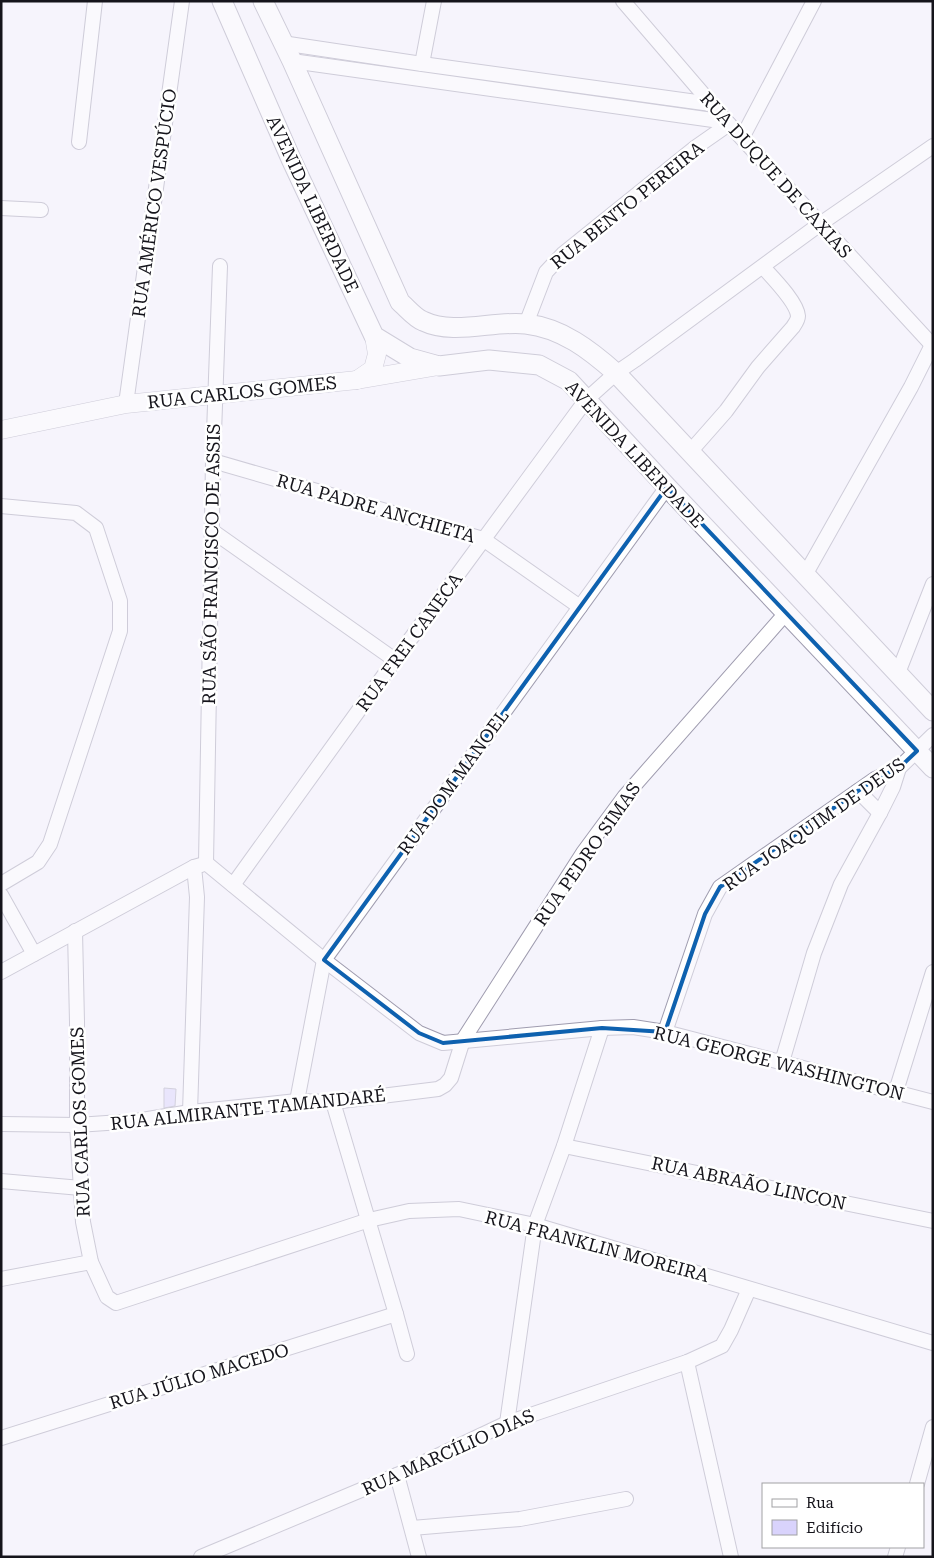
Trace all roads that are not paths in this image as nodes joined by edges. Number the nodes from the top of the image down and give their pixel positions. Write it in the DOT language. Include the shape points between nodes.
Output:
graph roads {
  1 [pos="95,1"];
  2 [pos="182,1"];
  3 [pos="222,1"];
  4 [pos="263,1"];
  5 [pos="434,1"];
  6 [pos="623,1"];
  7 [pos="814,1"];
  8 [pos="282,43"];
  9 [pos="292,61"];
  10 [pos="422,64"];
  11 [pos="457,69"];
  12 [pos="686,75"];
  13 [pos="454,85"];
  14 [pos="689,101"];
  15 [pos="711,104"];
  16 [pos="696,118"];
  17 [pos="728,123"];
  18 [pos="742,138"];
  19 [pos="79,142"];
  20 [pos="931,149"];
  21 [pos="1,208"];
  22 [pos="41,210"];
  23 [pos="820,224"];
  24 [pos="220,266"];
  25 [pos="763,267"];
  26 [pos="526,324"];
  27 [pos="374,336"];
  28 [pos="932,345"];
  29 [pos="438,366"];
  30 [pos="616,373"];
  31 [pos="357,380"];
  32 [pos="215,396"];
  33 [pos="586,400"];
  34 [pos="126,404"];
  35 [pos="1,430"];
  36 [pos="689,453"];
  37 [pos="213,461"];
  38 [pos="667,488"];
  39 [pos="1,506"];
  40 [pos="211,530"];
  41 [pos="483,538"];
  42 [pos="805,575"];
  43 [pos="933,584"];
  44 [pos="580,607"];
  45 [pos="786,613"];
  46 [pos="395,660"];
  47 [pos="898,673"];
  48 [pos="933,712"];
  49 [pos="933,735"];
  50 [pos="917,751"];
  51 [pos="899,768"];
  52 [pos="933,768"];
  53 [pos="858,790"];
  54 [pos="880,813"];
  55 [pos="200,865"];
  56 [pos="1,884"];
  57 [pos="234,885"];
  58 [pos="1,895"];
  59 [pos="74,931"];
  60 [pos="34,954"];
  61 [pos="324,960"];
  62 [pos="1,972"];
  63 [pos="933,972"];
  64 [pos="602,1028"];
  65 [pos="665,1032"];
  66 [pos="463,1040"];
  67 [pos="782,1062"];
  68 [pos="896,1091"];
  69 [pos="297,1101"];
  70 [pos="333,1102"];
  71 [pos="933,1102"];
  72 [pos="190,1112"];
  73 [pos="1,1124"];
  74 [pos="77,1125"];
  75 [pos="564,1146"];
  76 [pos="1,1182"];
  77 [pos="81,1188"];
  78 [pos="369,1220"];
  79 [pos="933,1221"];
  80 [pos="535,1225"];
  81 [pos="91,1262"];
  82 [pos="1,1279"];
  83 [pos="749,1288"];
  84 [pos="116,1303"];
  85 [pos="396,1314"];
  86 [pos="933,1343"];
  87 [pos="407,1354"];
  88 [pos="687,1362"];
  89 [pos="506,1423"];
  90 [pos="933,1427"];
  91 [pos="1,1438"];
  92 [pos="397,1476"];
  93 [pos="917,1483"];
  94 [pos="626,1499"];
  95 [pos="412,1528"];
  96 [pos="201,1557"];
  97 [pos="419,1557"];
  98 [pos="730,1557"];
  1 -- 19 [label="street"];
  2 -- 34 [label="street, RUA AMÉRICO VESPÚCIO"];
  3 -- 27 [label="main road, AVENIDA LIBERDADE"];
  4 -- 8 [label="main road"];
  5 -- 10 [label="street"];
  6 -- 12 [label="street, RUA DUQUE DE CAXIAS"];
  7 -- 18 [label="street"];
  8 -- 9 [label="main road"];
  8 -- 10 [label="street"];
  9 -- 13 [label="street"];
  9 -- 26 [label="main road" via="400,302 423,321 450,328"];
  10 -- 11 [label="street"];
  11 -- 13 [label="street"];
  11 -- 14 [label="street"];
  12 -- 14 [label="street"];
  12 -- 15 [label="street, RUA DUQUE DE CAXIAS"];
  13 -- 16 [label="street"];
  14 -- 15 [label="street"];
  14 -- 16 [label="street"];
  15 -- 17 [label="street, RUA DUQUE DE CAXIAS"];
  16 -- 17 [label="street"];
  17 -- 18 [label="street, RUA DUQUE DE CAXIAS"];
  17 -- 26 [label="street, RUA BENTO PEREIRA" via="564,254 546,272"];
  18 -- 23 [label="street, RUA DUQUE DE CAXIAS"];
  20 -- 23 [label="street, RUA FREI CANECA"];
  21 -- 22 [label="street"];
  23 -- 25 [label="street, RUA FREI CANECA"];
  23 -- 28 [label="street, RUA DUQUE DE CAXIAS"];
  24 -- 32 [label="street, RUA SÃO FRANCISCO DE ASSIS"];
  25 -- 30 [label="street, RUA FREI CANECA"];
  25 -- 36 [label="street" via="786,292 798,314 797,320"];
  26 -- 30 [label="main road" via="562,334"];
  27 -- 29 [label="main road, AVENIDA LIBERDADE" via="410,358"];
  27 -- 31 [label="street" via="377,354 373,369"];
  28 -- 42 [label="street"];
  29 -- 31 [label="street, RUA CARLOS GOMES"];
  29 -- 33 [label="main road, AVENIDA LIBERDADE" via="489,360 539,365 570,381"];
  30 -- 33 [label="street, RUA FREI CANECA"];
  30 -- 36 [label="main road"];
  31 -- 32 [label="street, RUA CARLOS GOMES"];
  32 -- 34 [label="street, RUA CARLOS GOMES"];
  32 -- 37 [label="street, RUA SÃO FRANCISCO DE ASSIS"];
  33 -- 38 [label="main road, AVENIDA LIBERDADE"];
  33 -- 41 [label="street, RUA FREI CANECA"];
  34 -- 35 [label="street, RUA CARLOS GOMES"];
  36 -- 42 [label="main road"];
  37 -- 40 [label="street, RUA SÃO FRANCISCO DE ASSIS"];
  37 -- 41 [label="street, RUA PADRE ANCHIETA"];
  38 -- 44 [label="street, RUA DOM MANOEL"];
  38 -- 45 [label="main road, AVENIDA LIBERDADE"];
  39 -- 56 [label="street" via="76,513 96,528 120,601 120,631 50,844 38,862"];
  40 -- 46 [label="street"];
  40 -- 55 [label="street, RUA SÃO FRANCISCO DE ASSIS"];
  41 -- 44 [label="street, RUA PADRE ANCHIETA"];
  41 -- 46 [label="street, RUA FREI CANECA"];
  42 -- 47 [label="main road"];
  43 -- 47 [label="street"];
  44 -- 61 [label="street, RUA DOM MANOEL"];
  45 -- 50 [label="main road, AVENIDA LIBERDADE"];
  45 -- 66 [label="street, RUA PEDRO SIMAS" via="625,796 583,853"];
  46 -- 57 [label="street, RUA FREI CANECA"];
  47 -- 48 [label="main road"];
  49 -- 50 [label="street, RUA JOAQUIM DE DEUS"];
  50 -- 51 [label="street, RUA JOAQUIM DE DEUS"];
  50 -- 52 [label="main road, AVENIDA LIBERDADE"];
  51 -- 53 [label="street, RUA JOAQUIM DE DEUS"];
  51 -- 54 [label="street"];
  53 -- 54 [label="street"];
  53 -- 65 [label="street, RUA JOAQUIM DE DEUS" via="720,887 705,914"];
  54 -- 67 [label="street" via="841,884 814,953"];
  55 -- 57 [label="street, RUA GEORGE WASHINGTON"];
  55 -- 59 [label="street"];
  55 -- 72 [label="street, RUA SÃO FRANCISCO DE ASSIS"];
  57 -- 61 [label="street, RUA GEORGE WASHINGTON"];
  58 -- 60 [label="street"];
  59 -- 60 [label="street"];
  59 -- 74 [label="street, RUA CARLOS GOMES"];
  60 -- 62 [label="street"];
  61 -- 66 [label="street, RUA GEORGE WASHINGTON" via="419,1033 443,1043"];
  61 -- 69 [label="street, RUA DOM MANOEL"];
  63 -- 68 [label="street"];
  64 -- 65 [label="street, RUA GEORGE WASHINGTON"];
  64 -- 66 [label="street, RUA GEORGE WASHINGTON"];
  64 -- 75 [label="street"];
  65 -- 67 [label="street, RUA GEORGE WASHINGTON"];
  66 -- 70 [label="street, RUA ALMIRANTE TAMANDARÉ" via="451,1078 438,1089"];
  67 -- 68 [label="street, RUA GEORGE WASHINGTON"];
  68 -- 71 [label="street, RUA GEORGE WASHINGTON"];
  69 -- 70 [label="street, RUA ALMIRANTE TAMANDARÉ"];
  69 -- 72 [label="street, RUA ALMIRANTE TAMANDARÉ"];
  70 -- 78 [label="street"];
  72 -- 74 [label="street, RUA ALMIRANTE TAMANDARÉ" via="136,1121"];
  73 -- 74 [label="street, RUA ALMIRANTE TAMANDARÉ"];
  74 -- 77 [label="street, RUA CARLOS GOMES"];
  75 -- 79 [label="street, RUA ABRAÃO LINCON"];
  75 -- 80 [label="street"];
  76 -- 77 [label="street"];
  77 -- 81 [label="street, RUA CARLOS GOMES" via="83,1222"];
  78 -- 80 [label="street, RUA FRANKLIN MOREIRA" via="409,1211 459,1209"];
  78 -- 84 [label="street, RUA FRANKLIN MOREIRA"];
  78 -- 85 [label="street"];
  80 -- 83 [label="street, RUA FRANKLIN MOREIRA"];
  80 -- 89 [label="street"];
  81 -- 82 [label="street"];
  81 -- 84 [label="street, RUA CARLOS GOMES" via="106,1297"];
  83 -- 86 [label="street, RUA FRANKLIN MOREIRA"];
  83 -- 88 [label="street, RUA MARCÍLIO DIAS" via="722,1346"];
  85 -- 87 [label="street"];
  85 -- 91 [label="street, RUA JÚLIO MACEDO"];
  88 -- 89 [label="street, RUA MARCÍLIO DIAS"];
  88 -- 98 [label="street"];
  89 -- 92 [label="street, RUA MARCÍLIO DIAS"];
  90 -- 93 [label="street"];
  92 -- 95 [label="street"];
  92 -- 96 [label="street, RUA MARCÍLIO DIAS"];
  94 -- 95 [label="street" via="520,1519"];
  95 -- 97 [label="street"];
}
